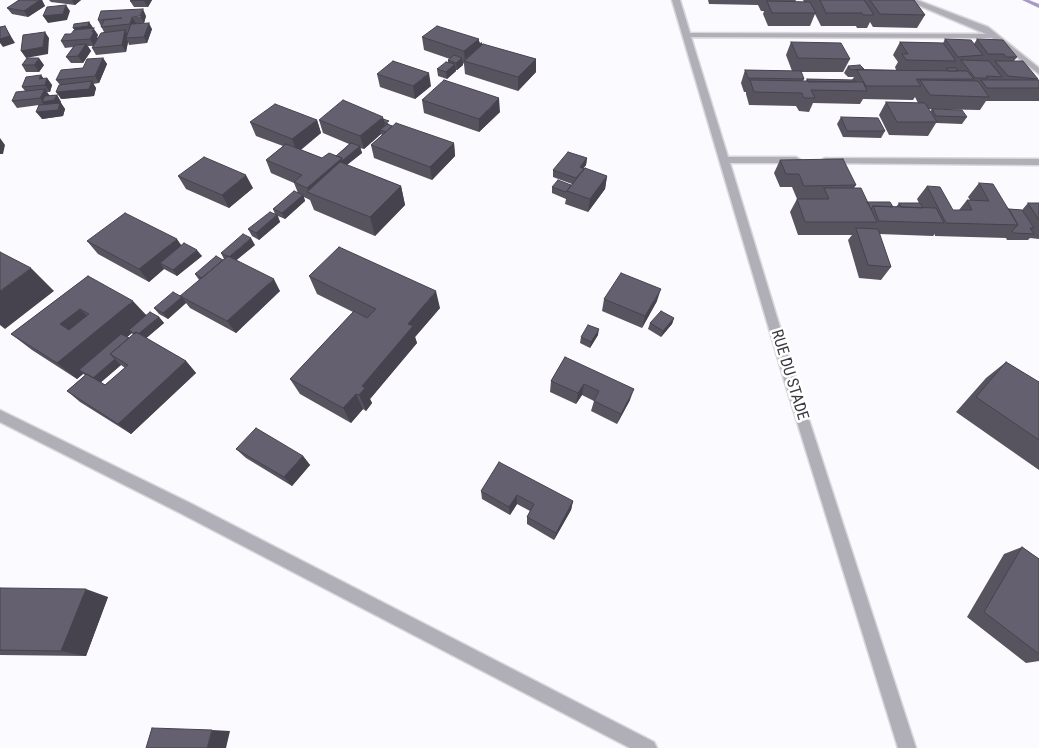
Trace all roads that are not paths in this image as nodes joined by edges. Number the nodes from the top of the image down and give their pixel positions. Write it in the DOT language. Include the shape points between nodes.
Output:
graph roads {
  1 [pos="676,0"];
  2 [pos="910,0"];
  3 [pos="687,35"];
  4 [pos="994,36"];
  5 [pos="1039,72"];
  6 [pos="724,160"];
  7 [pos="1039,162"];
  8 [pos="0,416"];
  9 [pos="648,748"];
  10 [pos="907,748"];
  1 -- 3 [label="street, RUE DU STADE"];
  2 -- 4 [label="street" via="985,29"];
  3 -- 4 [label="street"];
  3 -- 6 [label="street, RUE DU STADE"];
  4 -- 5 [label="street"];
  6 -- 7 [label="street"];
  6 -- 10 [label="street, RUE DU STADE"];
  8 -- 9 [label="street"];
}
